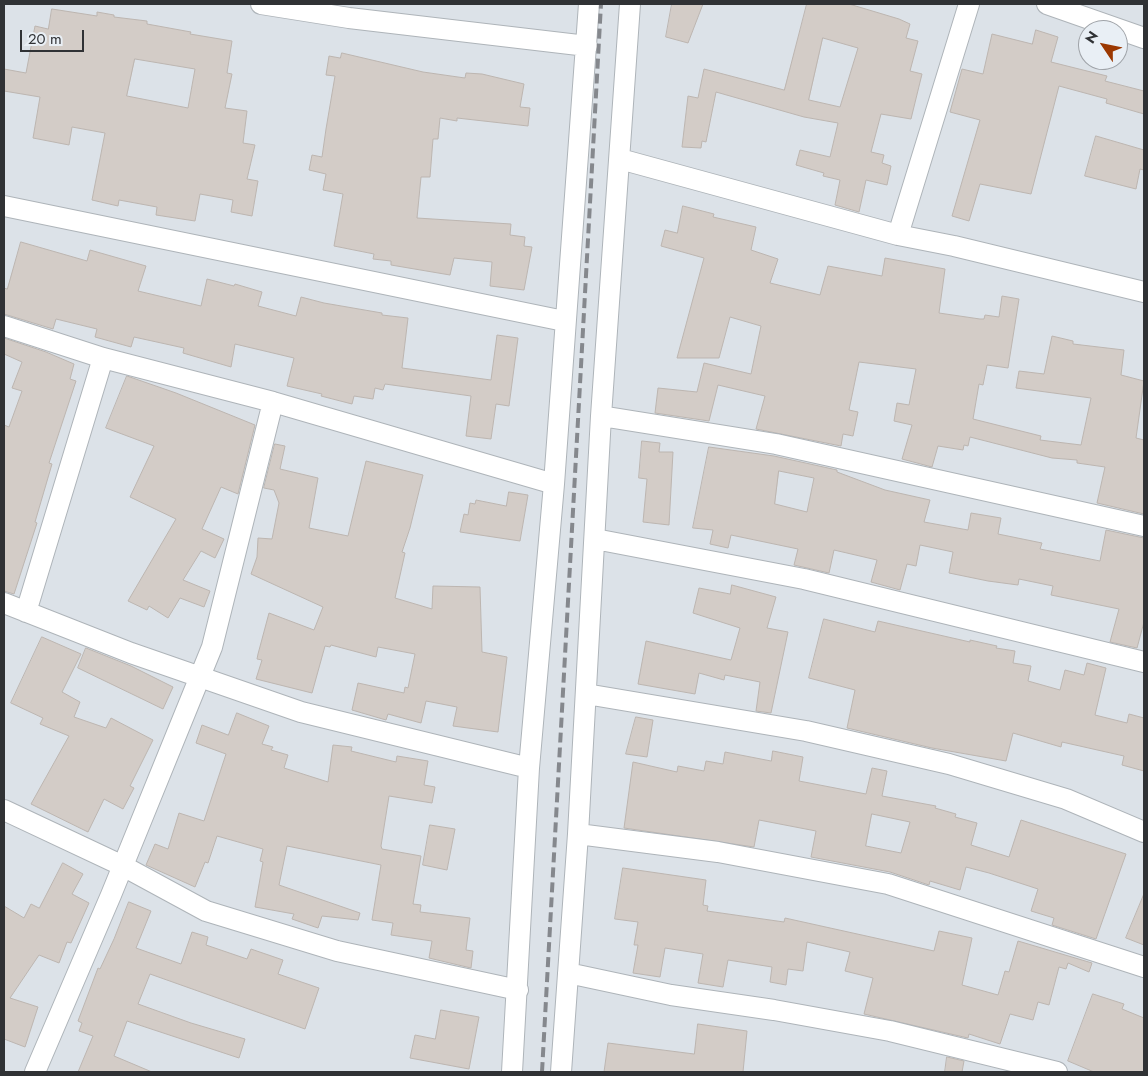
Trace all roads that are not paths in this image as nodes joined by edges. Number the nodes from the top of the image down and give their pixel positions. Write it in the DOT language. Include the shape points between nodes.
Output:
graph roads {
  1 [pos="261,4"];
  2 [pos="589,4"];
  3 [pos="630,4"];
  4 [pos="969,4"];
  5 [pos="1047,4"];
  6 [pos="1144,38"];
  7 [pos="587,46"];
  8 [pos="620,159"];
  9 [pos="4,206"];
  10 [pos="898,235"];
  11 [pos="1144,292"];
  12 [pos="564,322"];
  13 [pos="4,326"];
  14 [pos="102,358"];
  15 [pos="273,402"];
  16 [pos="601,416"];
  17 [pos="554,484"];
  18 [pos="1144,526"];
  19 [pos="595,539"];
  20 [pos="4,603"];
  21 [pos="26,612"];
  22 [pos="1144,662"];
  23 [pos="201,677"];
  24 [pos="586,694"];
  25 [pos="529,768"];
  26 [pos="4,810"];
  27 [pos="1144,832"];
  28 [pos="578,834"];
  29 [pos="123,866"];
  30 [pos="1144,967"];
  31 [pos="568,973"];
  32 [pos="518,990"];
  33 [pos="35,1072"];
  34 [pos="512,1072"];
  35 [pos="561,1072"];
  36 [pos="1057,1072"];
  1 -- 7 [label="street" via="349,18"];
  2 -- 7 [label="street"];
  3 -- 8 [label="street"];
  4 -- 10 [label="street"];
  5 -- 6 [label="street"];
  7 -- 12 [label="street"];
  8 -- 10 [label="street"];
  8 -- 16 [label="street"];
  9 -- 12 [label="street"];
  10 -- 11 [label="street"];
  12 -- 17 [label="street"];
  13 -- 14 [label="street"];
  14 -- 15 [label="street"];
  14 -- 21 [label="street"];
  15 -- 17 [label="street"];
  15 -- 23 [label="street" via="212,647"];
  16 -- 18 [label="street" via="776,444"];
  16 -- 19 [label="street"];
  17 -- 25 [label="street"];
  19 -- 22 [label="street" via="804,579"];
  19 -- 24 [label="street"];
  20 -- 21 [label="street"];
  21 -- 23 [label="street"];
  23 -- 25 [label="street" via="301,712"];
  23 -- 29 [label="street"];
  24 -- 27 [label="street" via="806,731 949,764 1066,799"];
  24 -- 28 [label="street"];
  25 -- 32 [label="street"];
  26 -- 29 [label="street"];
  28 -- 30 [label="street" via="718,852 888,884"];
  28 -- 31 [label="street"];
  29 -- 32 [label="street" via="206,911 337,952"];
  29 -- 33 [label="street"];
  31 -- 35 [label="street"];
  31 -- 36 [label="street" via="671,995 890,1031"];
  32 -- 34 [label="street"];
}
